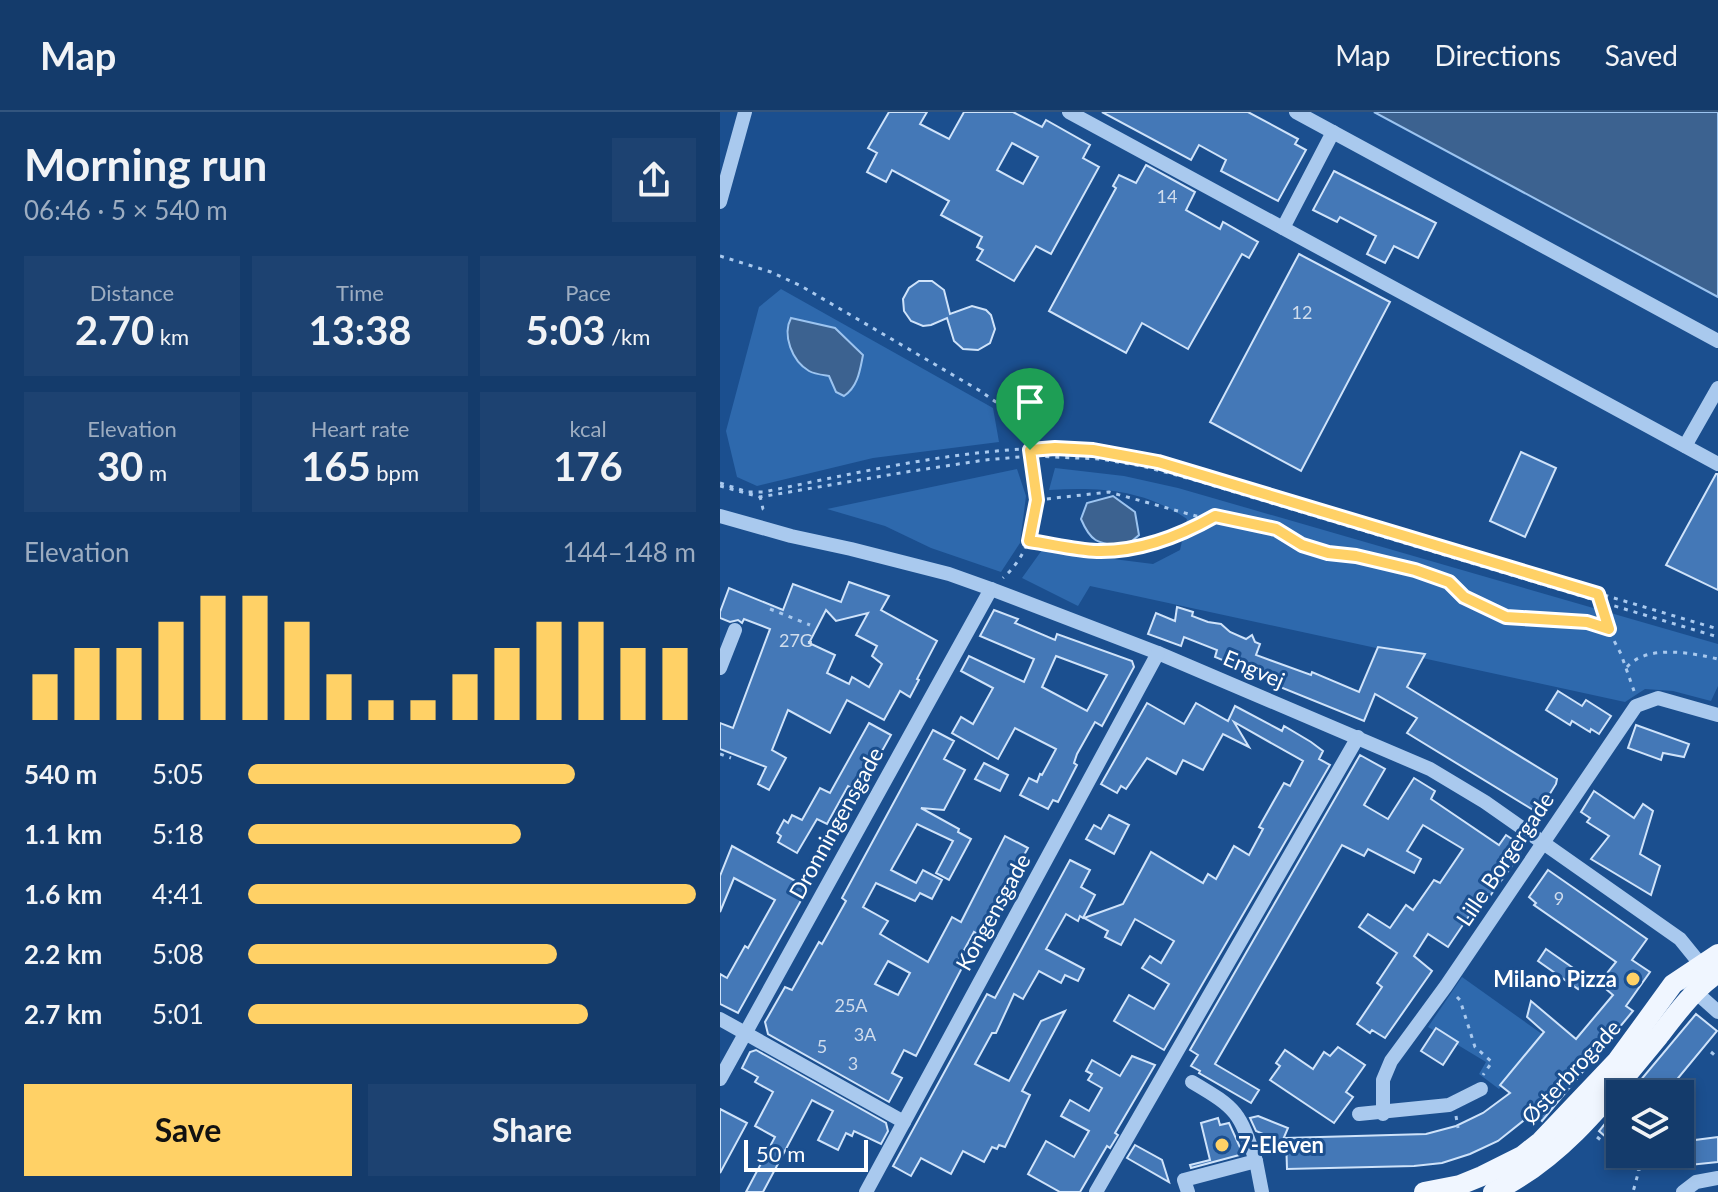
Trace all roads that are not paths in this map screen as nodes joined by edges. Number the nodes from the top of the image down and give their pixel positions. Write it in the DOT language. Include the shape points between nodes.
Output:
graph roads {
  1 [pos="745,112"];
  2 [pos="1069,112"];
  3 [pos="1296,112"];
  4 [pos="1333,132"];
  5 [pos="726,157"];
  6 [pos="720,202"];
  7 [pos="1283,228"];
  8 [pos="1718,341"];
  9 [pos="1718,388"];
  10 [pos="1685,446"];
  11 [pos="1718,464"];
  12 [pos="720,516"];
  13 [pos="991,589"];
  14 [pos="735,630"];
  15 [pos="1158,653"];
  16 [pos="720,668"];
  17 [pos="1718,715"];
  18 [pos="1358,737"];
  19 [pos="1543,842"];
  20 [pos="1712,967"];
  21 [pos="1688,986"];
  22 [pos="1718,1012"];
  23 [pos="720,1019"];
  24 [pos="745,1033"];
  25 [pos="720,1079"];
  26 [pos="1192,1082"];
  27 [pos="1481,1089"];
  28 [pos="1359,1114"];
  29 [pos="1383,1114"];
  30 [pos="904,1122"];
  31 [pos="1256,1161"];
  32 [pos="1718,1178"];
  33 [pos="1488,1187"];
  34 [pos="866,1192"];
  35 [pos="1096,1192"];
  36 [pos="1188,1192"];
  37 [pos="1262,1192"];
  38 [pos="1424,1192"];
  39 [pos="1683,1192"];
  1 -- 5 [label="street"];
  2 -- 7 [label="street"];
  3 -- 4 [label="street"];
  4 -- 7 [label="street"];
  4 -- 8 [label="street"];
  5 -- 6 [label="street"];
  7 -- 10 [label="street"];
  9 -- 10 [label="street"];
  10 -- 11 [label="street"];
  12 -- 13 [label="street, Engvej"];
  13 -- 15 [label="street, Engvej"];
  13 -- 24 [label="street, Dronningensgade"];
  14 -- 16 [label="street"];
  15 -- 18 [label="street, Engvej"];
  15 -- 30 [label="street, Kongensgade"];
  17 -- 19 [label="street, Lille Borgergade" via="1658,698 1636,706"];
  18 -- 19 [label="street, Engvej" via="1430,769"];
  18 -- 35 [label="street"];
  19 -- 20 [label="street, Engvej" via="1685,942"];
  19 -- 29 [label="street, Lille Borgergade" via="1391,1061 1383,1080"];
  20 -- 21 [label="main road, Østerbrogade"];
  21 -- 22 [label="street"];
  21 -- 33 [label="main road, Østerbrogade" via="1667,992 1607,1073"];
  21 -- 33 [label="main road, Østerbrogade" via="1582,1124 1530,1172"];
  23 -- 24 [label="street"];
  24 -- 25 [label="street, Dronningensgade"];
  24 -- 30 [label="street"];
  26 -- 31 [label="street" via="1225,1101 1241,1119"];
  27 -- 29 [label="street" via="1449,1105"];
  28 -- 29 [label="street"];
  30 -- 34 [label="street, Kongensgade"];
  31 -- 36 [label="street" via="1184,1180"];
  31 -- 37 [label="street"];
  32 -- 39 [label="street" via="1696,1182"];
  33 -- 38 [label="main road" via="1460,1185"];
}
